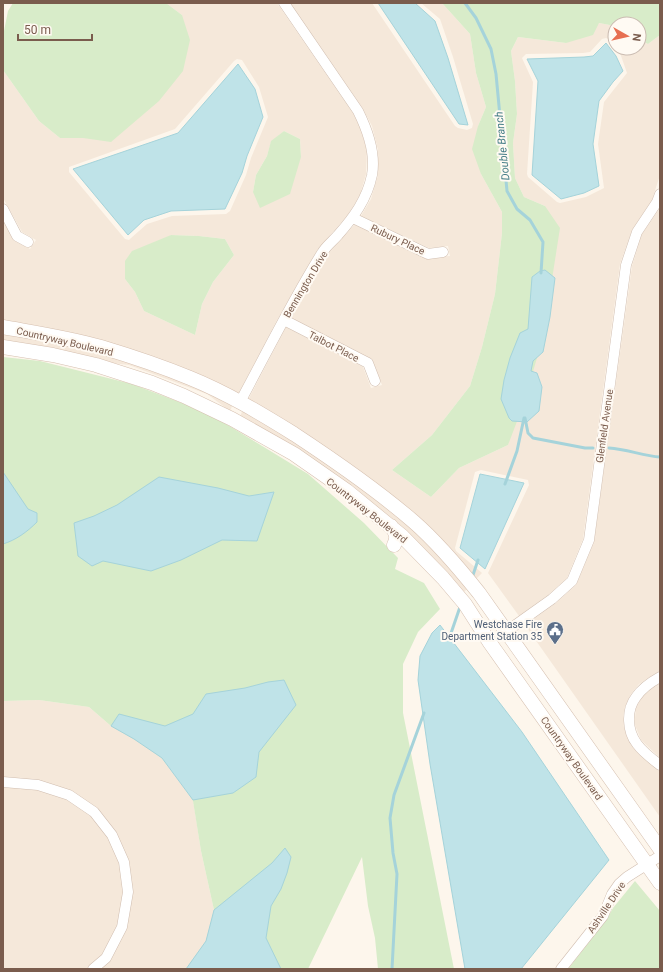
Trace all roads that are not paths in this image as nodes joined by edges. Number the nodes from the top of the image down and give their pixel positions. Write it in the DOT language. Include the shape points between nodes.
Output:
graph roads {
  1 [pos="284,3"];
  2 [pos="660,194"];
  3 [pos="3,209"];
  4 [pos="353,218"];
  5 [pos="28,242"];
  6 [pos="444,252"];
  7 [pos="284,320"];
  8 [pos="3,328"];
  9 [pos="3,347"];
  10 [pos="375,381"];
  11 [pos="240,402"];
  12 [pos="232,419"];
  13 [pos="391,526"];
  14 [pos="394,545"];
  15 [pos="506,632"];
  16 [pos="490,643"];
  17 [pos="660,677"];
  18 [pos="660,765"];
  19 [pos="3,782"];
  20 [pos="660,849"];
  21 [pos="660,856"];
  22 [pos="647,865"];
  23 [pos="660,883"];
  24 [pos="94,969"];
  25 [pos="560,969"];
  1 -- 4 [label="street, Bennington Drive" via="367,128 372,150 372,174 365,197"];
  2 -- 15 [label="street, Glenfield Avenue" via="658,202 637,232 626,264 589,540 572,581 552,599"];
  3 -- 5 [label="street" via="17,236"];
  4 -- 6 [label="street, Rubury Place" via="428,254"];
  4 -- 7 [label="street, Bennington Drive" via="323,252"];
  7 -- 10 [label="street, Talbot Place" via="368,363"];
  7 -- 11 [label="street, Bennington Drive"];
  8 -- 11 [label="street, Countryway Boulevard" via="101,347 191,378"];
  9 -- 12 [label="street, Countryway Boulevard" via="96,365 152,383"];
  11 -- 12 [label="street"];
  11 -- 15 [label="street, Countryway Boulevard" via="358,477 414,522 456,565"];
  12 -- 13 [label="street, Countryway Boulevard" via="294,454"];
  13 -- 14 [label="street" via="396,536"];
  13 -- 16 [label="street, Countryway Boulevard" via="443,578 465,604"];
  15 -- 16 [label="street"];
  15 -- 20 [label="street, Countryway Boulevard"];
  16 -- 22 [label="street, Countryway Boulevard"];
  17 -- 18 [label="street" via="643,688 635,697 629,717 636,742"];
  19 -- 24 [label="street" via="38,785 70,795 94,812 112,835 124,862 128,892 122,927 106,958"];
  21 -- 22 [label="street, Ashville Drive"];
  22 -- 23 [label="street, Countryway Boulevard"];
  22 -- 25 [label="street, Ashville Drive" via="627,876 619,884 603,916"];
}
